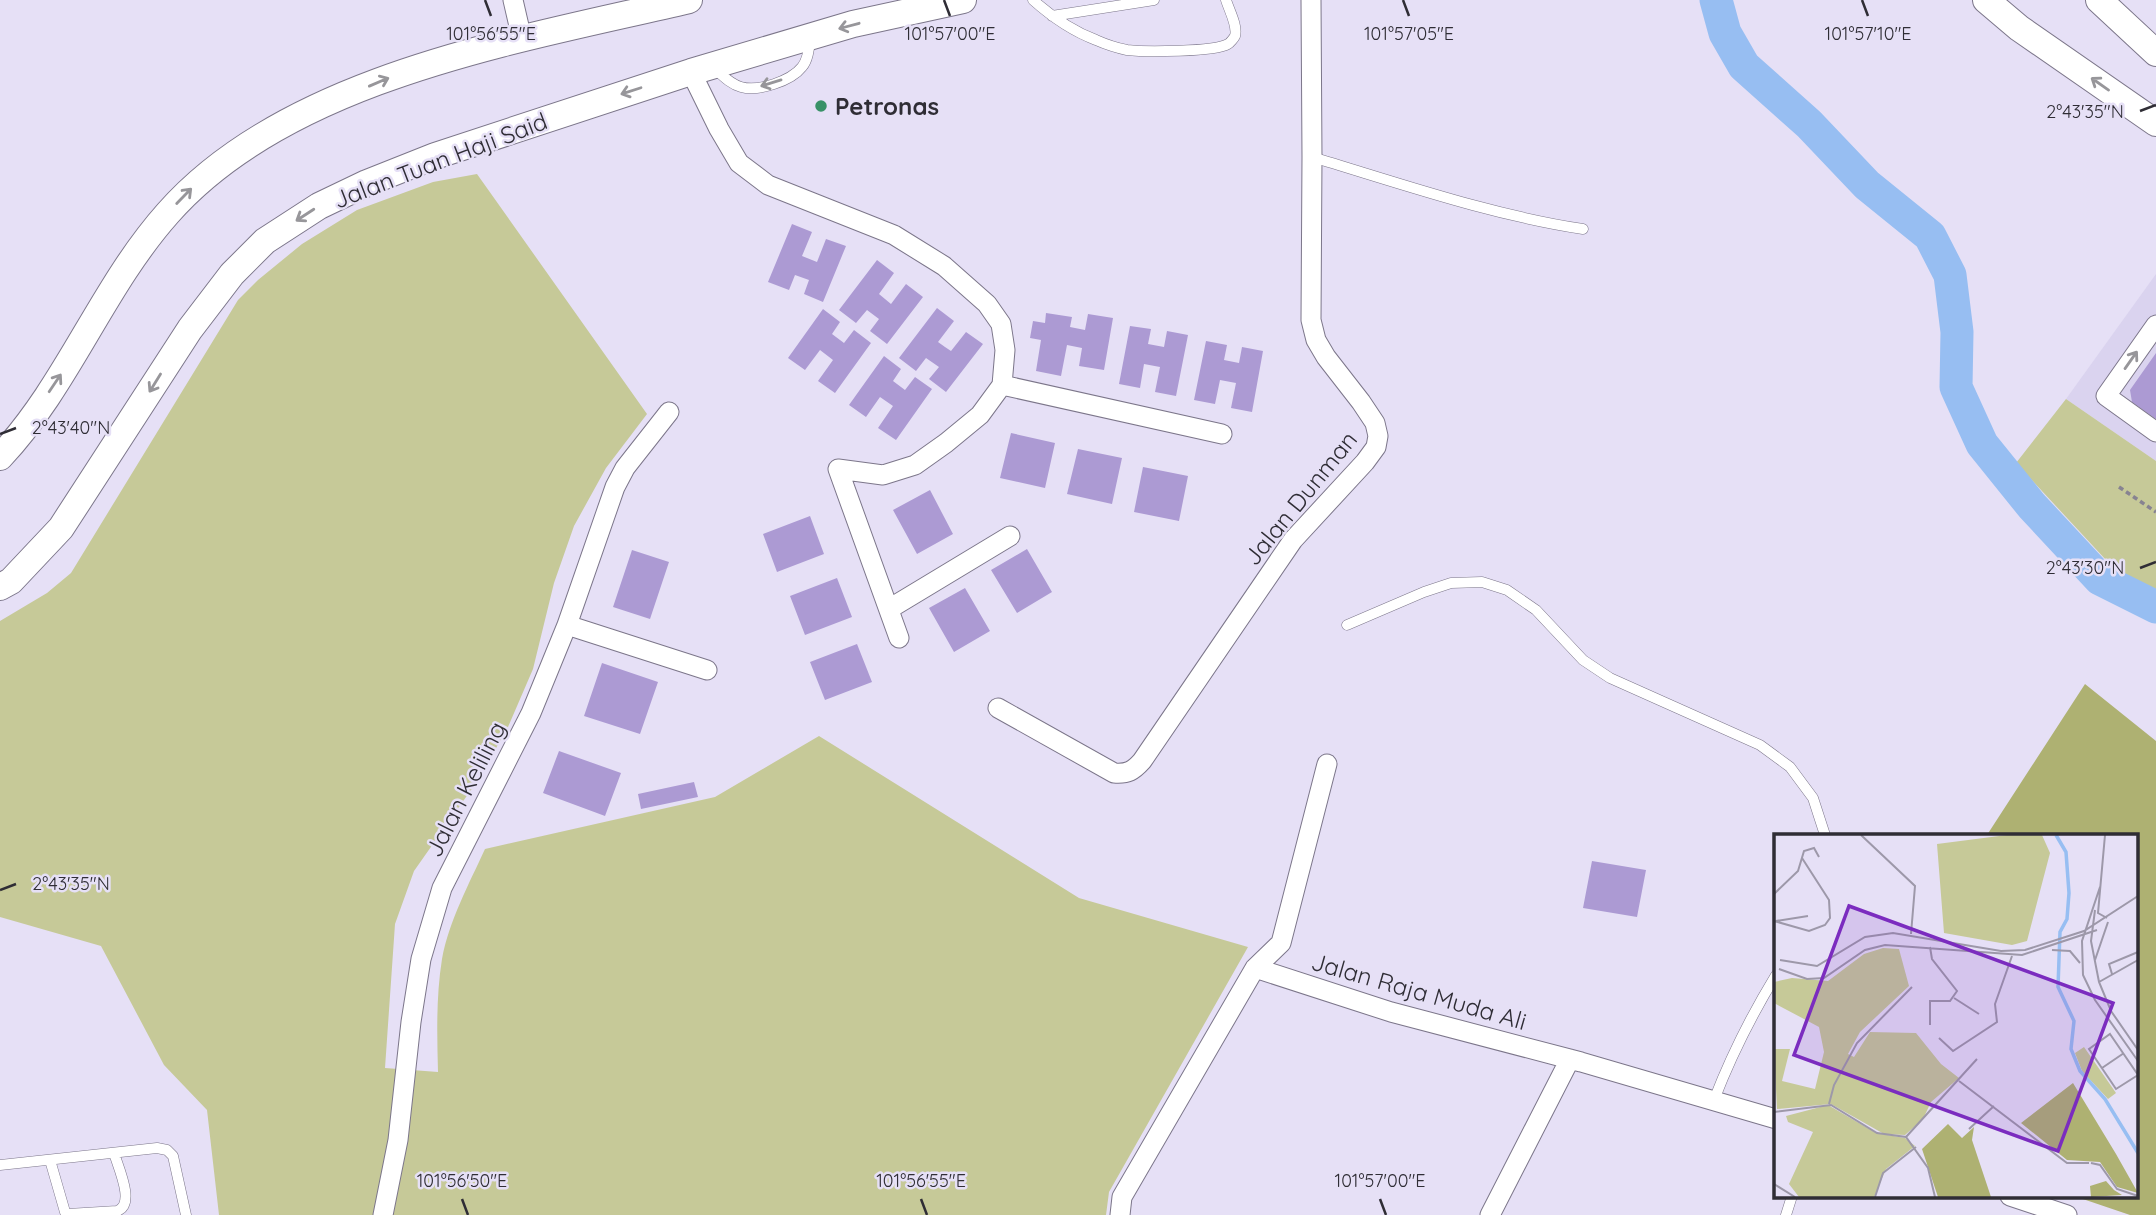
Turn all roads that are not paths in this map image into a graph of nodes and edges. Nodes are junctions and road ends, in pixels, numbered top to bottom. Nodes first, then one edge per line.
1 (513, 0) edge
2 (689, 0) edge
3 (963, 0) edge
4 (1033, 0) edge
5 (1154, 0) edge
6 (1226, 0) edge
7 (1311, 0) edge
8 (1986, 0) edge
9 (2099, 0) edge
10 (1052, 16) junction
11 (522, 39) junction
12 (2156, 53) edge
13 (701, 69) junction
14 (2156, 123) edge
15 (1312, 157) junction
16 (1583, 229) dead end
17 (2156, 325) edge
18 (1002, 384) junction
19 (669, 412) dead end
20 (2156, 432) edge
21 (1223, 434) dead end
22 (0, 457) edge
23 (1010, 537) dead end
24 (0, 587) edge
25 (889, 609) junction
26 (567, 625) junction
27 (1347, 625) dead end
28 (899, 638) dead end
29 (707, 670) dead end
30 (998, 708) dead end
31 (1327, 764) dead end
32 (1825, 834) edge
33 (1255, 968) junction
34 (1774, 978) edge
35 (1570, 1059) junction
36 (1714, 1100) junction
37 (1774, 1118) edge
38 (114, 1153) junction
39 (50, 1160) junction
40 (0, 1165) edge
41 (1791, 1198) edge
42 (2016, 1198) edge
43 (186, 1215) edge
44 (383, 1215) edge
45 (1120, 1215) edge
46 (1490, 1215) edge
47 (1786, 1215) edge
48 (2067, 1215) edge

1 - 11 street
2 - 11 main road
3 -> 13 main road, Jalan Tuan Haji Said
4 - 10 lane
5 - 10 lane
6 - 10 lane
7 - 15 street, Jalan Dunman
14 -> 8 main road
9 - 12 main road
22 -> 11 main road
13 - 18 street
13 -> 24 main road, Jalan Tuan Haji Said
15 - 16 lane
15 - 30 street, Jalan Dunman
20 -> 17 street
18 - 21 street
18 - 25 street
19 - 26 street, Jalan Keliling
23 - 25 street
25 - 28 street
26 - 29 street
26 - 44 street, Jalan Keliling
27 - 32 lane
31 - 33 street, Jalan Raja Muda Ali
33 - 35 street, Jalan Raja Muda Ali
33 - 45 street, Jalan Raja Muda Ali
34 - 36 lane
35 - 36 street, Jalan Raja Muda Ali
35 - 46 street
36 - 37 street, Jalan Raja Muda Ali
38 - 39 lane
38 - 39 lane
38 - 43 lane
39 - 40 lane
41 - 47 lane
42 - 48 street

